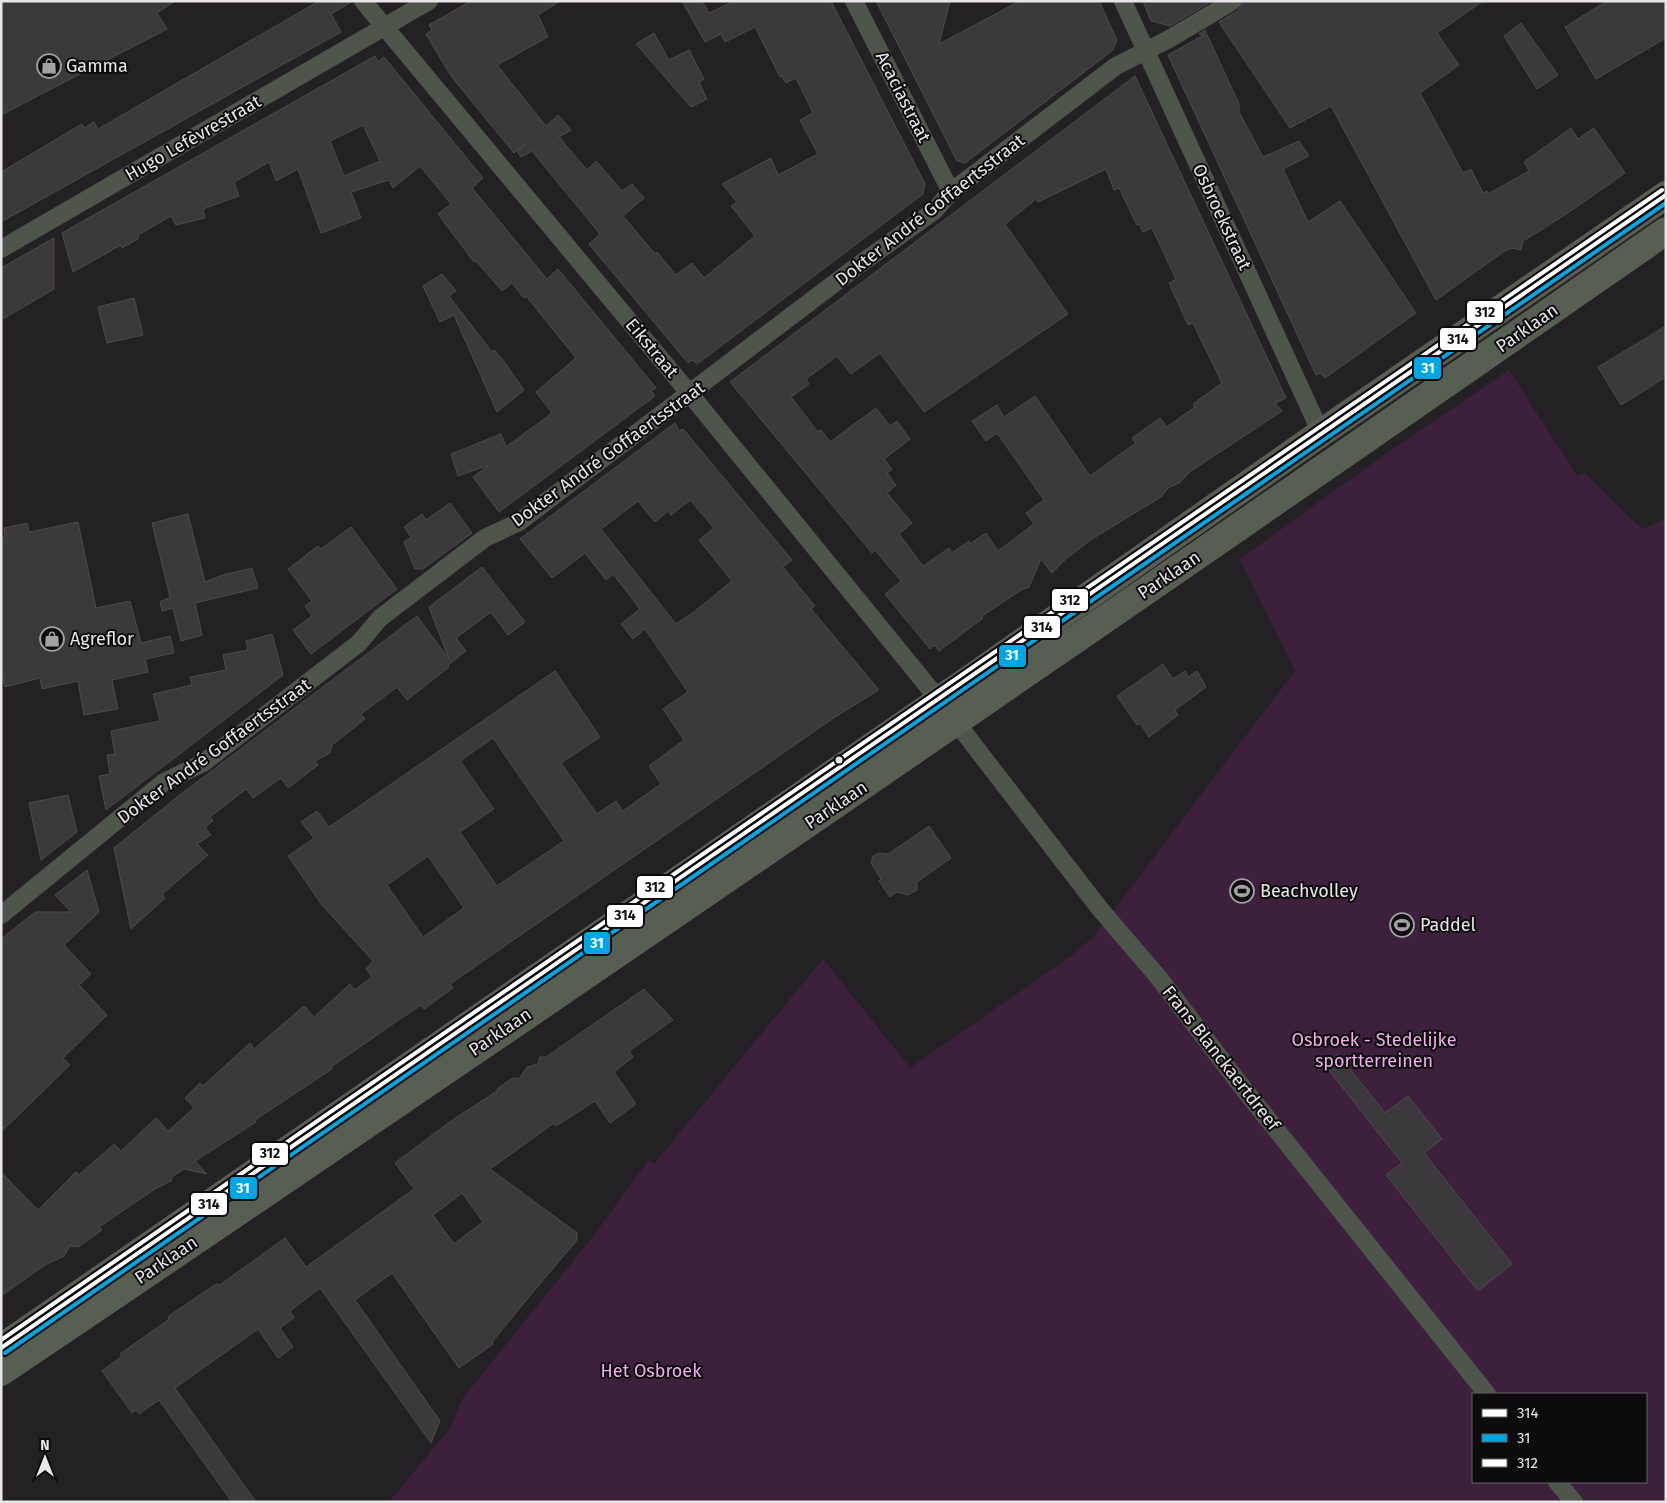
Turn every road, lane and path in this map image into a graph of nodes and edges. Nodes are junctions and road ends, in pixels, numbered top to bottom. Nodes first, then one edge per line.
1 (363, 1) edge
2 (429, 1) edge
3 (854, 1) edge
4 (1123, 1) edge
5 (1233, 1) edge
6 (384, 26) junction
7 (1146, 50) junction
8 (951, 192) junction
9 (1666, 195) edge
10 (1666, 231) edge
11 (1, 249) edge
12 (690, 394) junction
13 (1321, 433) junction
14 (939, 700) junction
15 (955, 723) junction
16 (1, 915) edge
17 (1, 1348) edge
18 (1, 1372) edge
19 (1486, 1393) edge
20 (1559, 1483) edge
21 (1574, 1502) edge

1 - 6 street, Eikstraat
2 - 6 street, Hugo Lefèvrestraat
3 - 8 street, Acaciastraat
4 - 7 street, Osbroekstraat
5 - 7 street, Dokter André Goffaertsstraat
6 - 11 street, Hugo Lefèvrestraat
6 - 12 street, Eikstraat
7 - 8 street, Dokter André Goffaertsstraat
7 - 13 street, Osbroekstraat
8 - 12 street, Dokter André Goffaertsstraat
9 - 13 main road, Parklaan
10 - 15 main road, Parklaan
12 - 14 street, Eikstraat
12 - 16 street, Dokter André Goffaertsstraat
13 - 14 main road, Parklaan
14 - 15 street, Eikstraat
14 - 17 main road, Parklaan
15 - 18 main road, Parklaan
15 - 19 street, Frans Blanckaertdreef
20 - 21 street

